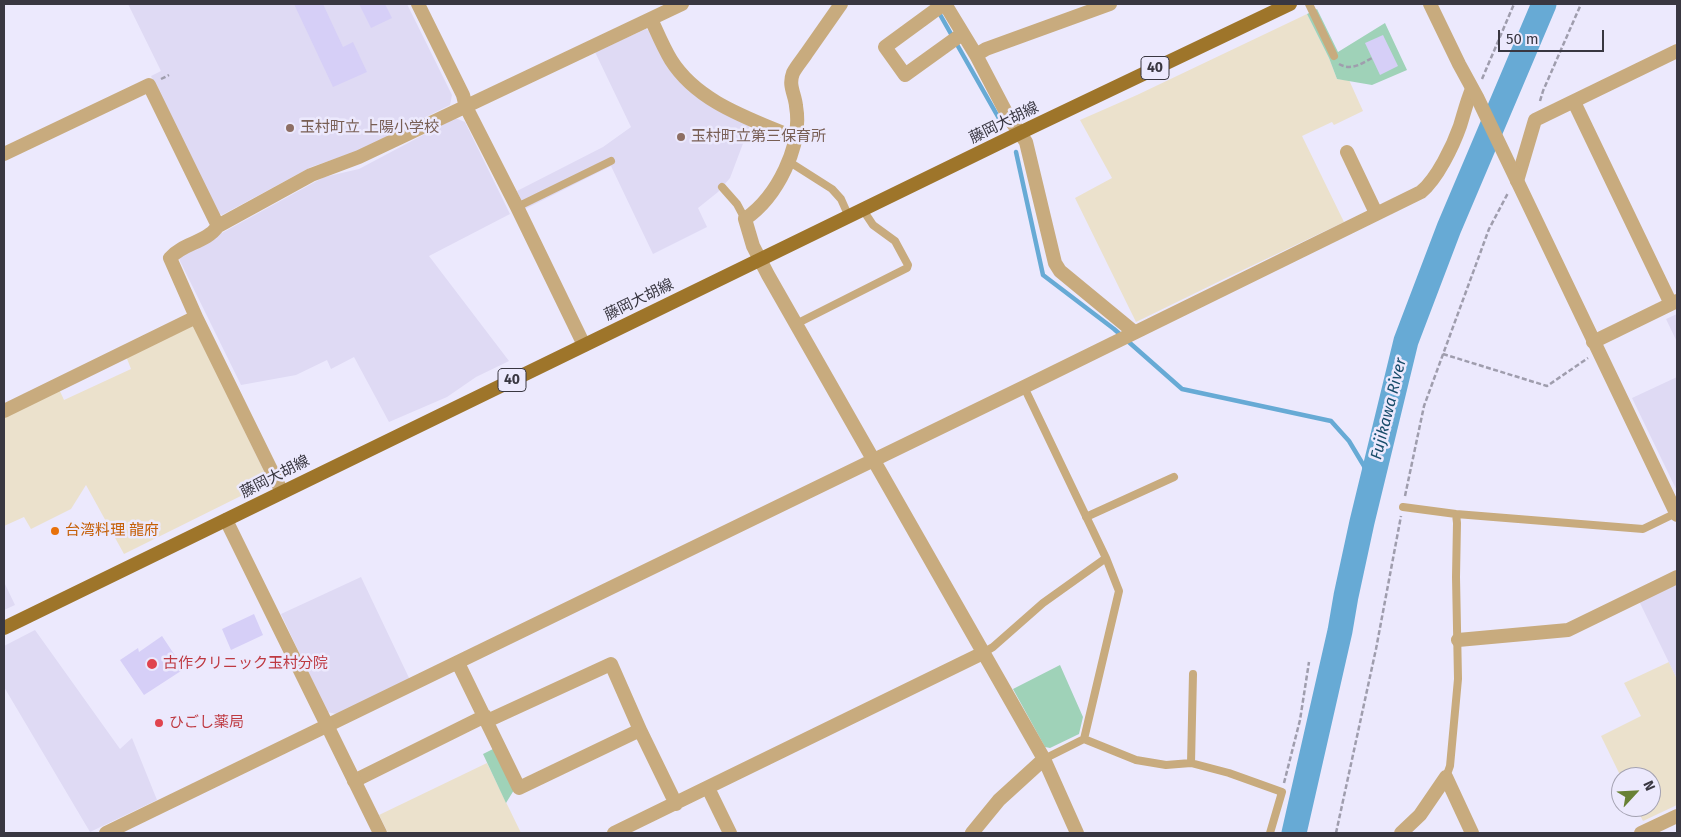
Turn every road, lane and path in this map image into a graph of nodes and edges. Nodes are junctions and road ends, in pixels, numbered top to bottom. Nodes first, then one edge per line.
1 (418, 4) edge
2 (682, 4) edge
3 (840, 4) edge
4 (1110, 4) edge
5 (1290, 4) edge
6 (1309, 4) edge
7 (1430, 4) edge
8 (1514, 4) edge
9 (1581, 4) edge
10 (941, 7) edge
11 (651, 19) junction
12 (956, 37) junction
13 (1677, 51) edge
14 (976, 55) junction
15 (1334, 56) joint
16 (1372, 58) dead end
17 (1475, 93) junction
18 (1574, 102) junction
19 (466, 106) junction
20 (1535, 120) junction
21 (1020, 133) junction
22 (795, 138) junction
23 (1347, 152) dead end
24 (4, 154) edge
25 (611, 161) dead end
26 (788, 161) junction
27 (1514, 176) junction
28 (722, 187) dead end
29 (517, 207) junction
30 (863, 210) junction
31 (1376, 213) junction
32 (849, 216) junction
33 (744, 220) junction
34 (218, 226) junction
35 (760, 260) junction
36 (1674, 303) edge
37 (196, 317) junction
38 (796, 324) junction
39 (1126, 336) junction
40 (584, 345) junction
41 (1596, 346) junction
42 (1443, 354) dead end
43 (1024, 387) junction
44 (4, 411) edge
45 (874, 459) junction
46 (1174, 477) dead end
47 (282, 492) junction
48 (1403, 507) dead end
49 (1456, 514) junction
50 (1677, 514) edge
51 (1086, 517) junction
52 (226, 520) junction
53 (1106, 558) junction
54 (1677, 576) edge
55 (4, 628) edge
56 (1458, 640) junction
57 (984, 653) junction
58 (1309, 662) dead end
59 (458, 663) junction
60 (1193, 674) dead end
61 (486, 719) junction
62 (327, 726) junction
63 (640, 730) junction
64 (1084, 739) junction
65 (1044, 758) junction
66 (1191, 762) junction
67 (1446, 777) junction
68 (354, 781) junction
69 (708, 788) junction
70 (1282, 792) junction
71 (676, 804) junction
72 (1677, 816) edge
73 (106, 833) edge
74 (380, 833) edge
75 (614, 833) edge
76 (730, 833) edge
77 (972, 833) edge
78 (1077, 833) edge
79 (1270, 833) edge
80 (1401, 833) edge
81 (1472, 833) edge
82 (1641, 833) edge

1 - 19 street
2 - 11 street
3 - 22 street
4 - 14 street
5 - 21 main road, 藤岡大胡線 / 40
6 - 15 lane
7 - 17 street
8 - 17 path
9 - 20 path
10 - 12 street
10 - 12 street
11 - 19 street
11 - 22 street
12 - 14 street
13 - 18 street
14 - 21 street
15 - 16 path
17 - 27 street
17 - 31 street
18 - 20 street
18 - 36 street
19 - 29 street
19 - 34 street
20 - 27 street
21 - 30 main road, 藤岡大胡線 / 40
21 - 39 street
22 - 26 street
23 - 31 street
24 - 34 street
25 - 29 lane
26 - 32 lane
26 - 33 street
27 - 41 street
28 - 33 lane
29 - 40 street
30 - 32 main road, 藤岡大胡線 / 40
30 - 38 lane
31 - 39 street
32 - 35 main road, 藤岡大胡線 / 40
33 - 35 street
34 - 37 street
35 - 38 street
35 - 40 main road, 藤岡大胡線 / 40
36 - 41 street
37 - 44 street
37 - 47 street
38 - 45 street
39 - 43 street
40 - 47 main road, 藤岡大胡線 / 40
41 - 42 path
41 - 50 street
43 - 45 street
43 - 51 lane
45 - 57 street
45 - 59 street
46 - 51 lane
47 - 52 main road, 藤岡大胡線 / 40
48 - 49 lane
49 - 50 lane
49 - 56 lane
51 - 53 lane
52 - 55 main road, 藤岡大胡線 / 40
52 - 62 street
53 - 57 lane
53 - 64 lane
54 - 56 street
56 - 67 lane
57 - 65 street
57 - 69 street
58 - 70 path
59 - 61 street
59 - 62 street
60 - 66 lane
61 - 63 street
61 - 63 street
61 - 68 street
62 - 68 street
62 - 73 street
63 - 71 street
64 - 65 lane
64 - 66 lane
65 - 77 street
65 - 78 street
66 - 70 lane
67 - 80 street
67 - 81 street
68 - 74 street
69 - 71 street
69 - 76 street
70 - 79 lane
71 - 75 street
72 - 82 street

